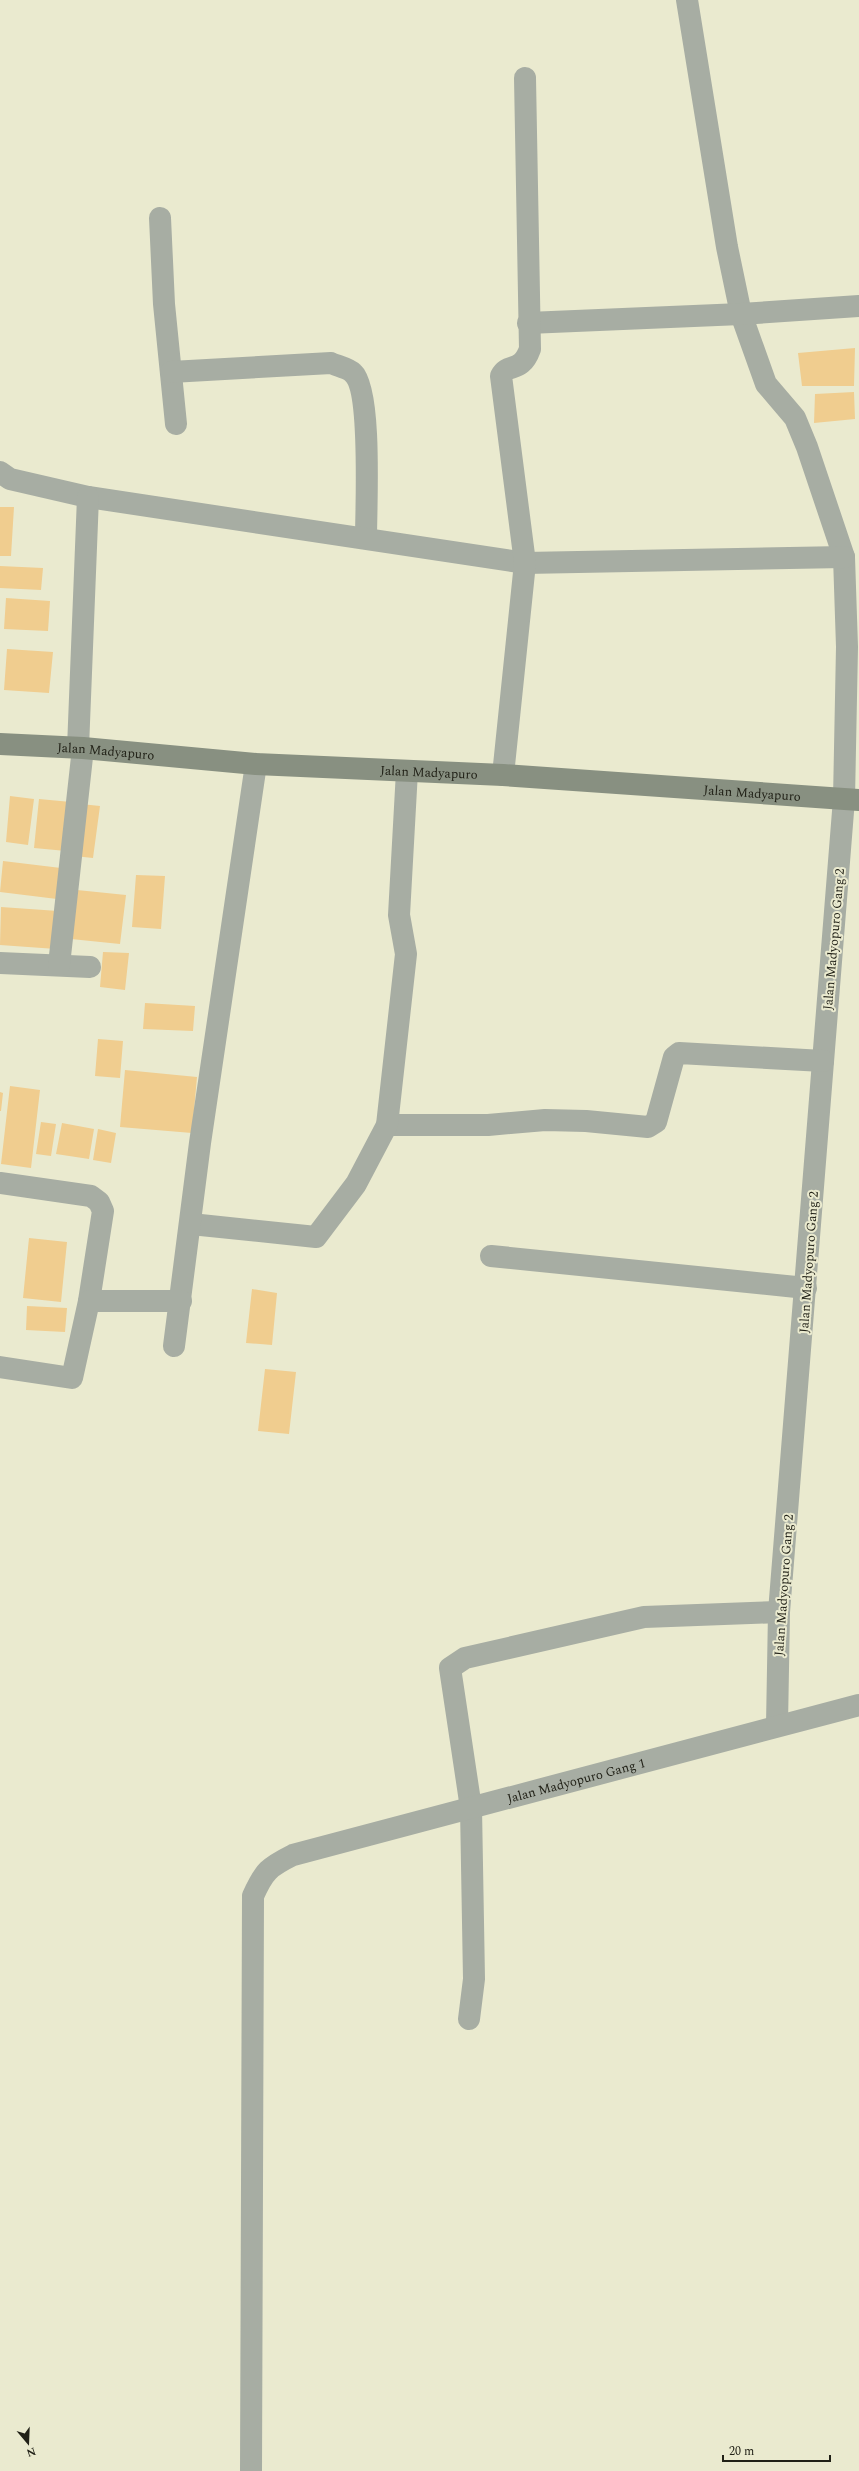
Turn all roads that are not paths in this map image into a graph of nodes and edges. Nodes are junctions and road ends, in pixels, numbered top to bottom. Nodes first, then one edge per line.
1 (687, 0) edge
2 (525, 78) dead end
3 (160, 218) dead end
4 (859, 306) edge
5 (741, 314) junction
6 (528, 322) junction
7 (171, 372) junction
8 (176, 424) dead end
9 (0, 472) edge
10 (88, 497) junction
11 (366, 538) junction
12 (844, 557) junction
13 (525, 563) junction
14 (0, 744) edge
15 (81, 748) junction
16 (256, 764) junction
17 (407, 771) junction
18 (503, 775) junction
19 (852, 799) edge
20 (0, 963) edge
21 (59, 966) junction
22 (90, 967) dead end
23 (823, 1061) junction
24 (387, 1125) junction
25 (0, 1184) edge
26 (191, 1224) junction
27 (491, 1256) dead end
28 (806, 1288) junction
29 (89, 1301) junction
30 (181, 1301) junction
31 (174, 1346) dead end
32 (0, 1367) edge
33 (779, 1612) junction
34 (859, 1705) edge
35 (776, 1725) junction
36 (471, 1808) junction
37 (469, 2019) dead end
38 (251, 2471) edge

1 - 5 street, Jalan Madyopuro Gang 2
2 - 6 street
3 - 7 street
4 - 5 street
5 - 6 street
5 - 12 street, Jalan Madyopuro Gang 2
6 - 13 street
7 - 8 street
7 - 11 street
9 - 10 street
10 - 11 street
10 - 15 street
11 - 13 street
12 - 13 street
12 - 19 street, Jalan Madyopuro Gang 2
13 - 18 street
14 - 15 main road, Jalan Madyapuro
15 - 16 main road, Jalan Madyapuro
15 - 21 street
16 - 17 main road, Jalan Madyapuro
16 - 26 street
17 - 18 main road, Jalan Madyapuro
17 - 24 street
18 - 19 main road, Jalan Madyapuro
19 - 23 street, Jalan Madyopuro Gang 2
20 - 21 street
21 - 22 street
23 - 24 street
23 - 28 street, Jalan Madyopuro Gang 2
24 - 26 street
25 - 29 street
26 - 30 street
27 - 28 street
28 - 33 street, Jalan Madyopuro Gang 2
29 - 30 street
29 - 32 street
30 - 31 street
33 - 35 street, Jalan Madyopuro Gang 2
33 - 36 street
34 - 35 street, Jalan Madyopuro Gang 1
35 - 36 street, Jalan Madyopuro Gang 1
36 - 37 street
36 - 38 street, Jalan Madyopuro Gang 1

